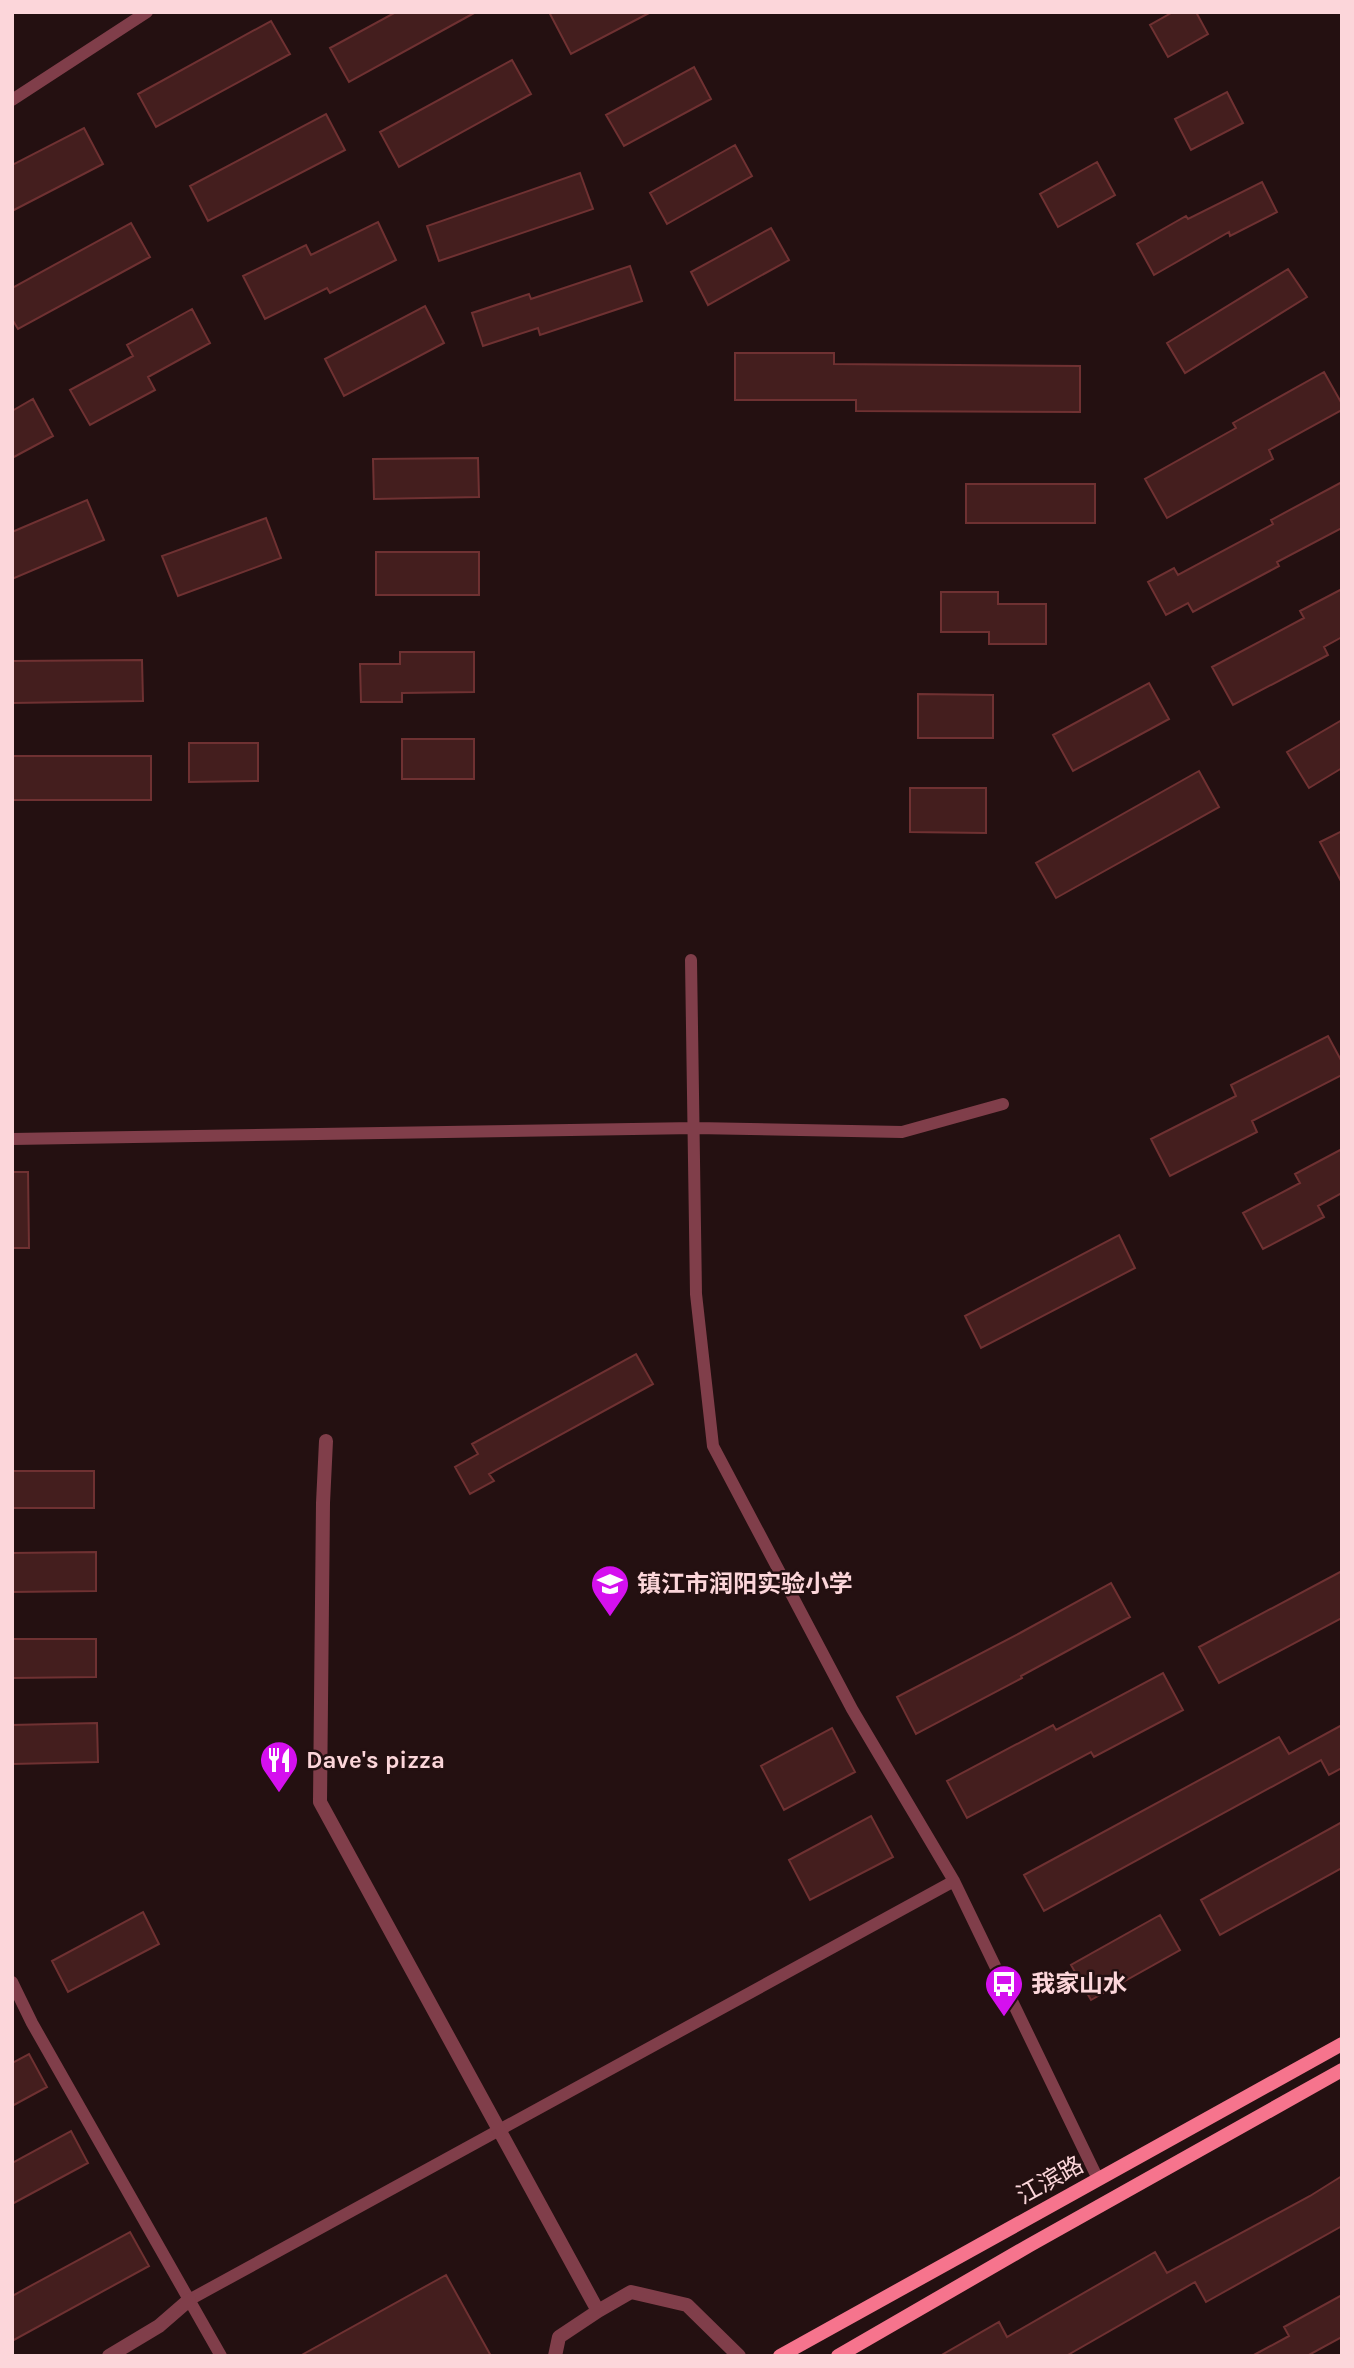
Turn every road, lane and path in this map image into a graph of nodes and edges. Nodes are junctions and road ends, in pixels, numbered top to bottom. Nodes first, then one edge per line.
1 (147, 12) edge
2 (12, 100) edge
3 (691, 960) dead end
4 (1003, 1104) dead end
5 (695, 1128) junction
6 (12, 1139) edge
7 (326, 1441) dead end
8 (954, 1881) junction
9 (12, 1982) edge
10 (1342, 2044) edge
11 (1342, 2070) edge
12 (500, 2130) junction
13 (1098, 2179) junction
14 (189, 2300) junction
15 (598, 2311) junction
16 (109, 2356) edge
17 (221, 2356) edge
18 (555, 2356) edge
19 (739, 2356) edge
20 (780, 2356) edge
21 (838, 2356) edge

1 - 2 lane
3 - 5 lane
4 - 5 lane
5 - 6 lane
5 - 8 lane
7 - 12 street
8 - 12 lane
8 - 13 lane
9 - 14 lane
10 - 13 main road, 江滨路
11 - 21 main road, 江滨路
12 - 14 lane
12 - 15 street
13 - 20 main road, 江滨路
14 - 16 street
14 - 17 lane
15 - 18 street
15 - 19 street

